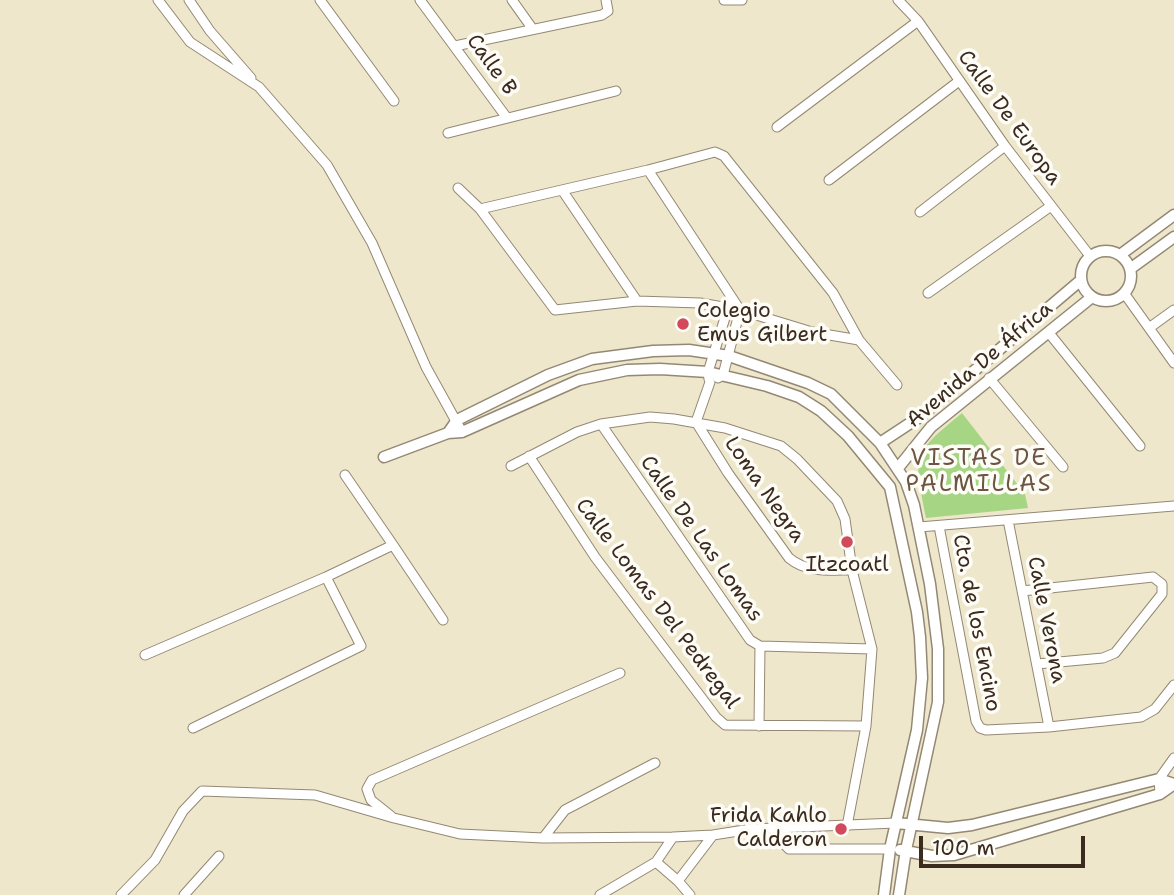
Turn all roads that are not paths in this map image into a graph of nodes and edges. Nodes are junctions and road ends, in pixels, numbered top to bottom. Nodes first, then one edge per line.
1 (158, 0) edge
2 (189, 0) edge
3 (320, 0) edge
4 (421, 0) edge
5 (512, 0) edge
6 (606, 0) edge
7 (724, 0) edge
8 (742, 0) edge
9 (898, 0) edge
10 (918, 21) junction
11 (532, 28) junction
12 (455, 46) junction
13 (959, 80) junction
14 (259, 87) junction
15 (616, 91) dead end
16 (394, 101) dead end
17 (508, 118) junction
18 (777, 127) dead end
19 (448, 133) dead end
20 (1005, 146) junction
21 (648, 170) junction
22 (829, 180) dead end
23 (458, 188) dead end
24 (562, 190) junction
25 (1051, 206) junction
26 (480, 209) junction
27 (920, 212) dead end
28 (1174, 215) edge
29 (1174, 237) edge
30 (1090, 256) junction
31 (1120, 256) junction
32 (1130, 270) junction
33 (1081, 280) junction
34 (928, 293) dead end
35 (1124, 293) junction
36 (1092, 297) junction
37 (734, 298) junction
38 (637, 301) junction
39 (727, 308) junction
40 (740, 310) junction
41 (1174, 310) edge
42 (1149, 328) junction
43 (1049, 333) junction
44 (859, 340) junction
45 (713, 352) junction
46 (729, 356) junction
47 (1174, 363) edge
48 (723, 375) junction
49 (709, 377) junction
50 (989, 378) junction
51 (897, 385) dead end
52 (457, 420) junction
53 (696, 422) junction
54 (601, 424) junction
55 (462, 432) junction
56 (448, 433) junction
57 (880, 443) junction
58 (1140, 446) dead end
59 (529, 456) junction
60 (384, 457) dead end
61 (511, 466) dead end
62 (1063, 467) dead end
63 (898, 468) junction
64 (345, 475) dead end
65 (1174, 506) edge
66 (1008, 520) junction
67 (939, 526) junction
68 (919, 527) junction
69 (393, 545) junction
70 (852, 570) junction
71 (326, 578) junction
72 (1022, 591) junction
73 (443, 620) dead end
74 (760, 646) junction
75 (872, 649) junction
76 (145, 655) dead end
77 (1037, 664) junction
78 (620, 673) dead end
79 (1174, 685) edge
80 (759, 726) junction
81 (866, 726) junction
82 (1049, 727) junction
83 (192, 728) dead end
84 (1174, 758) edge
85 (655, 763) dead end
86 (1159, 779) junction
87 (1174, 784) edge
88 (1160, 794) junction
89 (394, 818) junction
90 (896, 824) junction
91 (912, 825) junction
92 (847, 826) junction
93 (782, 827) junction
94 (713, 835) junction
95 (673, 837) junction
96 (543, 838) junction
97 (890, 849) junction
98 (906, 850) junction
99 (219, 856) dead end
100 (656, 862) junction
101 (678, 881) junction
102 (121, 895) edge
103 (184, 895) edge
104 (600, 895) edge
105 (690, 895) edge
106 (884, 895) edge
107 (899, 895) edge

1 - 14 street
2 - 14 street
3 - 16 street
4 - 12 street, Calle B
5 - 11 street
6 - 11 street
7 - 8 street
9 - 10 street, Calle De Europa
10 - 13 street, Calle De Europa
10 - 18 street
11 - 12 street
12 - 17 street, Calle B
13 - 20 street, Calle De Europa
13 - 22 street
14 - 52 street
15 - 17 street
17 - 19 street
20 - 25 street, Calle De Europa
20 - 27 street
21 - 24 street
21 - 37 street
21 - 44 street
23 - 26 street
24 - 26 street
24 - 38 street
25 - 30 street, Calle De Europa
25 - 34 street
26 - 38 street
28 - 31 street
29 - 32 street
30 - 31 street
30 - 33 street
31 - 32 street
32 - 35 street
33 - 36 street
33 - 57 street
35 - 36 street
35 - 42 street
36 - 43 street, Avenida De África
37 - 39 street
37 - 40 street
38 - 39 street
39 - 40 street
39 - 45 street
40 - 44 street
40 - 46 street
41 - 42 street
42 - 47 street
43 - 50 street, Avenida De África
43 - 58 street
44 - 51 street
45 - 46 street
45 - 49 street
45 - 52 street
46 - 48 street
46 - 57 street
48 - 49 street
48 - 90 street
49 - 53 street
49 - 55 street
50 - 62 street
50 - 63 street, Avenida De África
52 - 55 street
52 - 56 street
53 - 54 street
53 - 70 street, Loma Negra
53 - 70 street
54 - 59 street
54 - 74 street, Calle De Las Lomas
55 - 56 street
56 - 60 street
57 - 63 street
59 - 61 street
59 - 80 street, Calle Lomas Del Pedregal
63 - 68 street
64 - 69 street
65 - 66 street
66 - 67 street
66 - 72 street, Calle Verona
67 - 68 street
67 - 82 street, Cto. de los Encino
68 - 91 street
69 - 71 street
69 - 73 street
70 - 75 street
71 - 76 street
71 - 83 street
72 - 77 street, Calle Verona
72 - 77 street
74 - 75 street, Calle De Las Lomas
74 - 80 street
75 - 81 street
77 - 82 street, Calle Verona
78 - 89 street
79 - 82 street, Cto. de los Encino
80 - 81 street, Calle Lomas Del Pedregal
81 - 92 street
84 - 86 street
85 - 96 street
86 - 87 street
86 - 88 street
86 - 91 street
87 - 88 street
88 - 98 street
89 - 96 street
89 - 102 street
90 - 91 street
90 - 92 street
90 - 97 street
91 - 98 street
92 - 93 street
93 - 94 street
93 - 97 street
94 - 95 street
94 - 101 street
95 - 96 street
95 - 100 street
97 - 98 street
97 - 106 street
98 - 107 street
99 - 103 street
100 - 101 street
100 - 104 street
101 - 105 street

